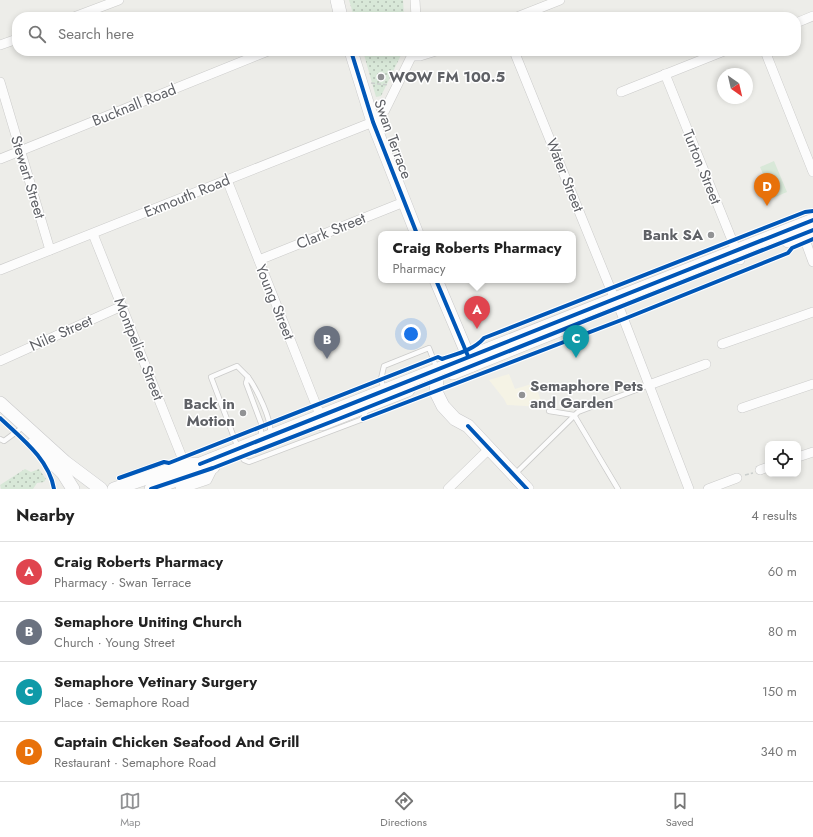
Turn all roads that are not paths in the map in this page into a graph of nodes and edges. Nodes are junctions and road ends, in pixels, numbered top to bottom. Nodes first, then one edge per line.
1 (119, 0) edge
2 (336, 0) edge
3 (415, 0) edge
4 (560, 0) edge
5 (87, 12) edge
6 (340, 12) edge
7 (416, 12) edge
8 (530, 12) edge
9 (813, 16) edge
10 (801, 21) edge
11 (12, 41) edge
12 (0, 45) edge
13 (255, 56) edge
14 (353, 56) edge
15 (412, 56) edge
16 (516, 56) edge
17 (711, 56) edge
18 (767, 56) edge
19 (665, 74) junction
20 (0, 82) edge
21 (622, 92) dead end
22 (373, 122) junction
23 (20, 150) junction
24 (0, 158) edge
25 (813, 172) edge
26 (227, 180) junction
27 (404, 202) junction
28 (813, 220) edge
29 (805, 230) edge
30 (416, 231) edge
31 (93, 234) junction
32 (50, 250) junction
33 (738, 256) junction
34 (259, 260) junction
35 (813, 262) edge
36 (0, 270) edge
37 (437, 283) edge
38 (617, 303) junction
39 (122, 306) junction
40 (813, 312) edge
41 (722, 344) dead end
42 (0, 361) edge
43 (470, 361) junction
44 (706, 364) dead end
45 (248, 377) junction
46 (440, 377) junction
47 (813, 384) edge
48 (649, 385) junction
49 (386, 394) junction
50 (0, 402) edge
51 (368, 407) junction
52 (742, 408) dead end
53 (549, 411) dead end
54 (0, 412) edge
55 (574, 415) junction
56 (322, 419) junction
57 (22, 428) junction
58 (265, 440) junction
59 (1, 441) edge
60 (489, 449) junction
61 (239, 452) junction
62 (813, 452) edge
63 (801, 456) edge
64 (185, 465) junction
65 (61, 466) junction
66 (213, 468) junction
67 (514, 475) junction
68 (737, 478) road end
69 (200, 487) edge
70 (63, 489) edge
71 (73, 489) edge
72 (80, 489) edge
73 (101, 489) edge
74 (114, 489) edge
75 (151, 489) edge
76 (180, 489) edge
77 (448, 489) edge
78 (527, 489) edge
79 (618, 489) edge
80 (689, 489) edge
81 (708, 489) edge

1 - 5 street
2 - 6 main road
3 - 7 street
4 - 8 street
9 - 10 street
11 - 12 street
13 - 23 street, Bucknall Road
14 - 22 main road, Swan Terrace
15 - 22 street
16 - 38 street, Water Street
17 - 19 street
18 - 25 street
19 - 21 street
19 - 33 street, Turton Street
20 - 23 street, Stewart Street
22 - 26 street, Exmouth Road
22 - 27 main road, Swan Terrace
23 - 24 street, Bucknall Road
23 - 32 street, Stewart Street
26 - 31 street, Exmouth Road
26 - 34 street, Young Street
27 - 30 main road, Swan Terrace
27 - 34 street, Clark Street
28 - 29 main road
29 - 33 main road
29 - 35 street
31 - 32 street, Exmouth Road
31 - 39 street, Montpelier Street
32 - 36 street, Exmouth Road
33 - 38 main road
34 - 56 street, Young Street
37 - 43 main road
38 - 43 main road
38 - 48 street, Water Street
39 - 42 street, Nile Street
39 - 64 street, Montpelier Street
40 - 41 street
43 - 46 main road
44 - 48 street
45 - 58 lane
45 - 58 lane
45 - 61 lane
46 - 49 main road
46 - 49 lane
46 - 60 main road
47 - 52 street
48 - 55 lane
48 - 80 street, Water Street
49 - 51 main road
49 - 56 main road
50 - 57 main road
51 - 56 main road
51 - 61 lane
53 - 55 lane
54 - 57 main road
55 - 67 lane
55 - 79 lane
56 - 58 main road
57 - 59 lane
57 - 65 main road
58 - 61 main road
60 - 67 main road
60 - 77 street
61 - 64 main road
61 - 66 main road
62 - 63 street
64 - 74 main road
65 - 70 main road
65 - 71 main road
65 - 72 main road
65 - 73 main road
66 - 69 street
66 - 75 main road
67 - 78 main road
68 - 81 street
69 - 76 street

